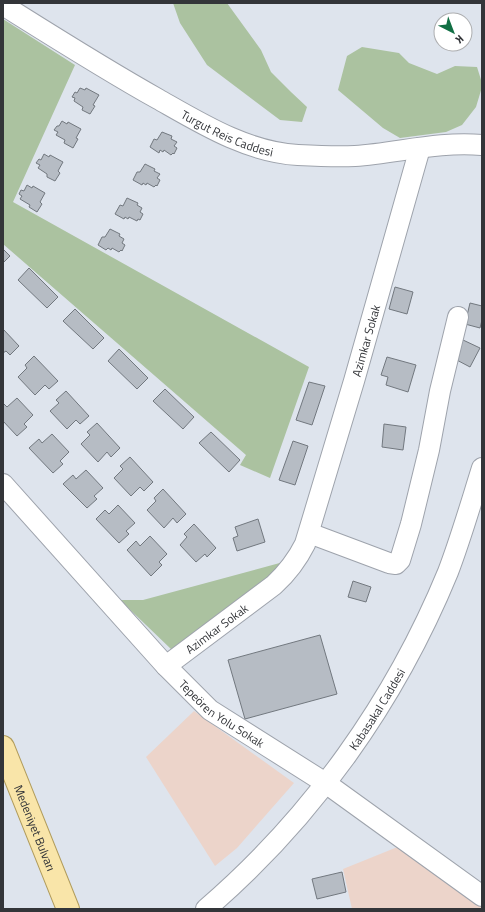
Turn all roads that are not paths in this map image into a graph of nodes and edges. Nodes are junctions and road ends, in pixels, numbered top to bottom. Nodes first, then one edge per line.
1 (3, 5) edge
2 (482, 145) edge
3 (420, 148) junction
4 (458, 317) dead end
5 (482, 468) edge
6 (3, 484) edge
7 (309, 533) junction
8 (166, 666) junction
9 (3, 747) edge
10 (327, 784) junction
11 (482, 896) edge
12 (68, 909) edge
13 (206, 909) edge

1 - 3 street, Turgut Reis Caddesi
2 - 3 street, Turgut Reis Caddesi
3 - 7 street, Azimkar Sokak
4 - 7 street
5 - 10 street, Kabasakal Caddesi
6 - 8 street, Tepeören Yolu Sokak
7 - 8 street, Azimkar Sokak
8 - 10 street, Tepeören Yolu Sokak
9 - 12 main road, Medeniyet Bulvarı
10 - 11 street, Tepeören Yolu Sokak
10 - 13 street, Kabasakal Caddesi

